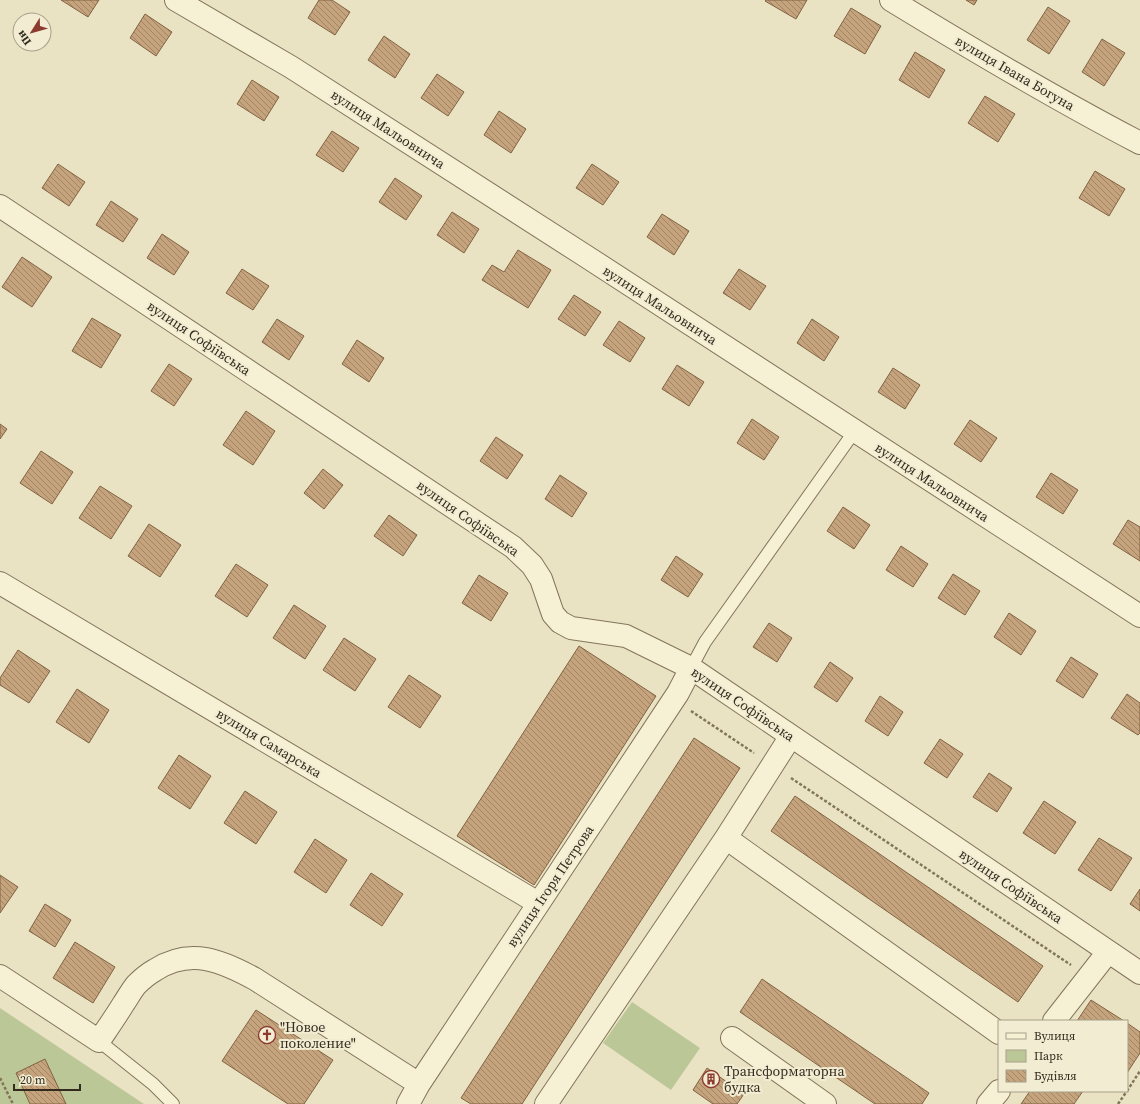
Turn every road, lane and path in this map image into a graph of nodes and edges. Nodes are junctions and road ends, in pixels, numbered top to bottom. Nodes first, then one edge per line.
1 (176, 0) edge
2 (891, 0) edge
3 (1140, 143) edge
4 (0, 206) edge
5 (854, 432) junction
6 (0, 583) edge
7 (1140, 616) edge
8 (691, 668) junction
9 (791, 736) junction
10 (726, 838) junction
11 (538, 903) junction
12 (1108, 952) junction
13 (1140, 973) edge
14 (0, 976) edge
15 (1055, 1020) edge
16 (998, 1032) edge
17 (732, 1038) dead end
18 (99, 1041) junction
19 (1140, 1071) edge
20 (0, 1079) edge
21 (419, 1084) junction
22 (1128, 1089) edge
23 (998, 1092) edge
24 (1126, 1092) edge
25 (13, 1104) edge
26 (173, 1104) edge
27 (408, 1104) edge
28 (546, 1104) edge
29 (826, 1104) edge
30 (988, 1104) edge
31 (1118, 1104) edge

1 - 5 street, вулиця Мальовнича
2 - 3 street, вулиця Івана Богуна
4 - 8 street, вулиця Софіївська
5 - 7 street, вулиця Мальовнича
5 - 8 lane
6 - 11 street, вулиця Самарська
8 - 9 street, вулиця Софіївська
8 - 11 street, вулиця Ігоря Петрова
9 - 10 street
9 - 12 street, вулиця Софіївська
10 - 16 street
10 - 28 street
11 - 21 street, вулиця Ігоря Петрова
12 - 13 street, вулиця Софіївська
12 - 15 street
14 - 18 street
17 - 29 street
18 - 21 street
18 - 26 lane
19 - 22 path
20 - 25 path
21 - 27 street, вулиця Ігоря Петрова
23 - 30 street
24 - 31 path

